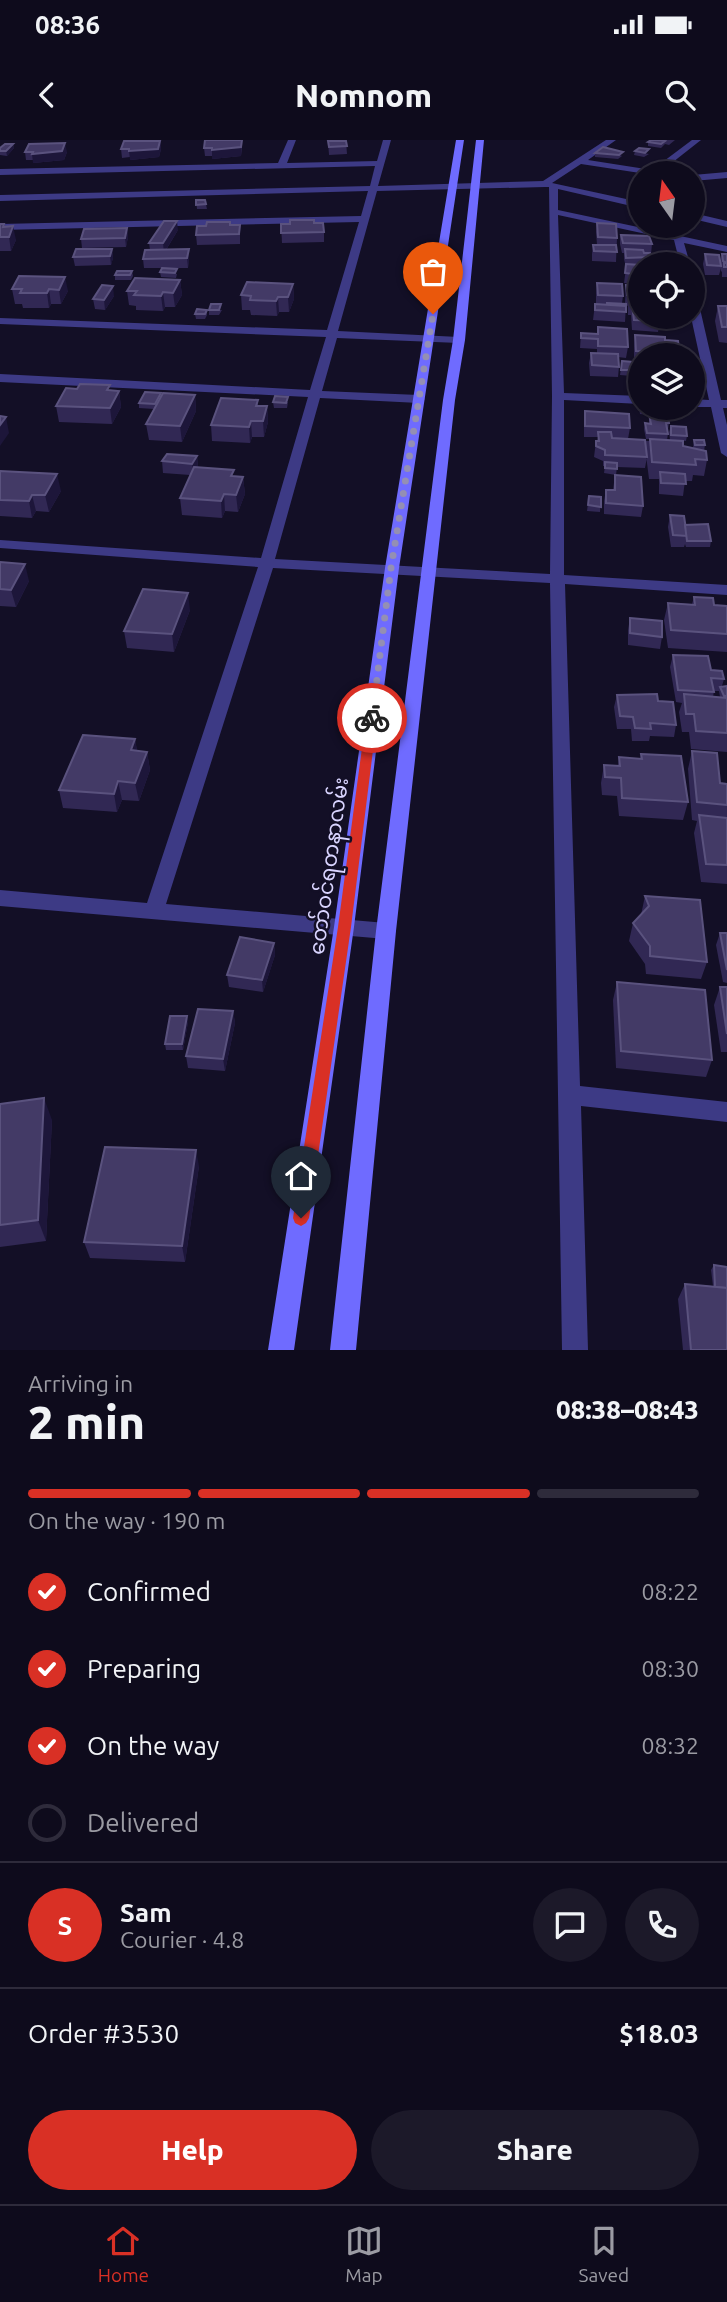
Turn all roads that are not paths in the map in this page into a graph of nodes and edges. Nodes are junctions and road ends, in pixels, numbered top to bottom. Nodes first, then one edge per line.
1 (292, 140) edge
2 (387, 140) edge
3 (460, 140) edge
4 (480, 140) edge
5 (612, 140) edge
6 (697, 140) edge
7 (579, 161) junction
8 (670, 161) edge
9 (382, 163) junction
10 (281, 166) junction
11 (628, 169) edge
12 (0, 172) edge
13 (727, 175) edge
14 (705, 177) edge
15 (475, 185) junction
16 (549, 185) junction
17 (452, 186) junction
18 (372, 189) junction
19 (0, 198) edge
20 (628, 202) edge
21 (552, 211) junction
22 (364, 219) junction
23 (705, 219) edge
24 (727, 224) edge
25 (0, 227) edge
26 (628, 227) edge
27 (678, 238) joint
28 (727, 249) edge
29 (682, 252) edge
30 (0, 321) edge
31 (701, 329) edge
32 (331, 335) junction
33 (429, 339) junction
34 (459, 340) junction
35 (0, 378) edge
36 (313, 393) junction
37 (558, 396) junction
38 (419, 399) junction
39 (628, 399) edge
40 (722, 404) edge
41 (727, 453) edge
42 (0, 544) edge
43 (267, 563) junction
44 (391, 568) junction
45 (429, 571) junction
46 (557, 580) junction
47 (727, 590) edge
48 (0, 898) edge
49 (155, 909) junction
50 (344, 927) junction
51 (386, 931) junction
52 (569, 1095) junction
53 (727, 1111) edge
54 (281, 1350) edge
55 (343, 1350) edge
56 (575, 1350) edge

1 - 10 street
2 - 9 street
3 - 17 main road, တော်ဝင်ရတနာလမ်း
4 - 15 main road
5 - 7 street
6 - 8 street
7 - 11 street
7 - 16 street
9 - 10 street
9 - 18 street
10 - 12 street
13 - 14 street
15 - 16 street
15 - 17 street
15 - 34 main road
16 - 20 street
16 - 21 street
17 - 18 street
17 - 33 main road, တော်ဝင်ရတနာလမ်း
18 - 19 street
18 - 22 street
21 - 26 street
21 - 37 street
22 - 25 street
22 - 32 street
23 - 24 street
27 - 28 street
27 - 29 street
30 - 32 street
31 - 40 street
32 - 33 street
32 - 36 street
33 - 34 street
33 - 38 main road, တော်ဝင်ရတနာလမ်း
34 - 45 main road
35 - 36 street
36 - 38 street
36 - 43 street
37 - 39 street
37 - 46 street
38 - 44 main road, တော်ဝင်ရတနာလမ်း
40 - 41 street
42 - 43 street
43 - 44 street
43 - 49 street
44 - 45 street
44 - 50 main road, တော်ဝင်ရတနာလမ်း
45 - 46 street
45 - 51 main road
46 - 47 street
46 - 52 street
48 - 49 street
49 - 50 street
50 - 51 street
50 - 54 main road, တော်ဝင်ရတနာလမ်း
51 - 55 main road
52 - 53 street
52 - 56 street

